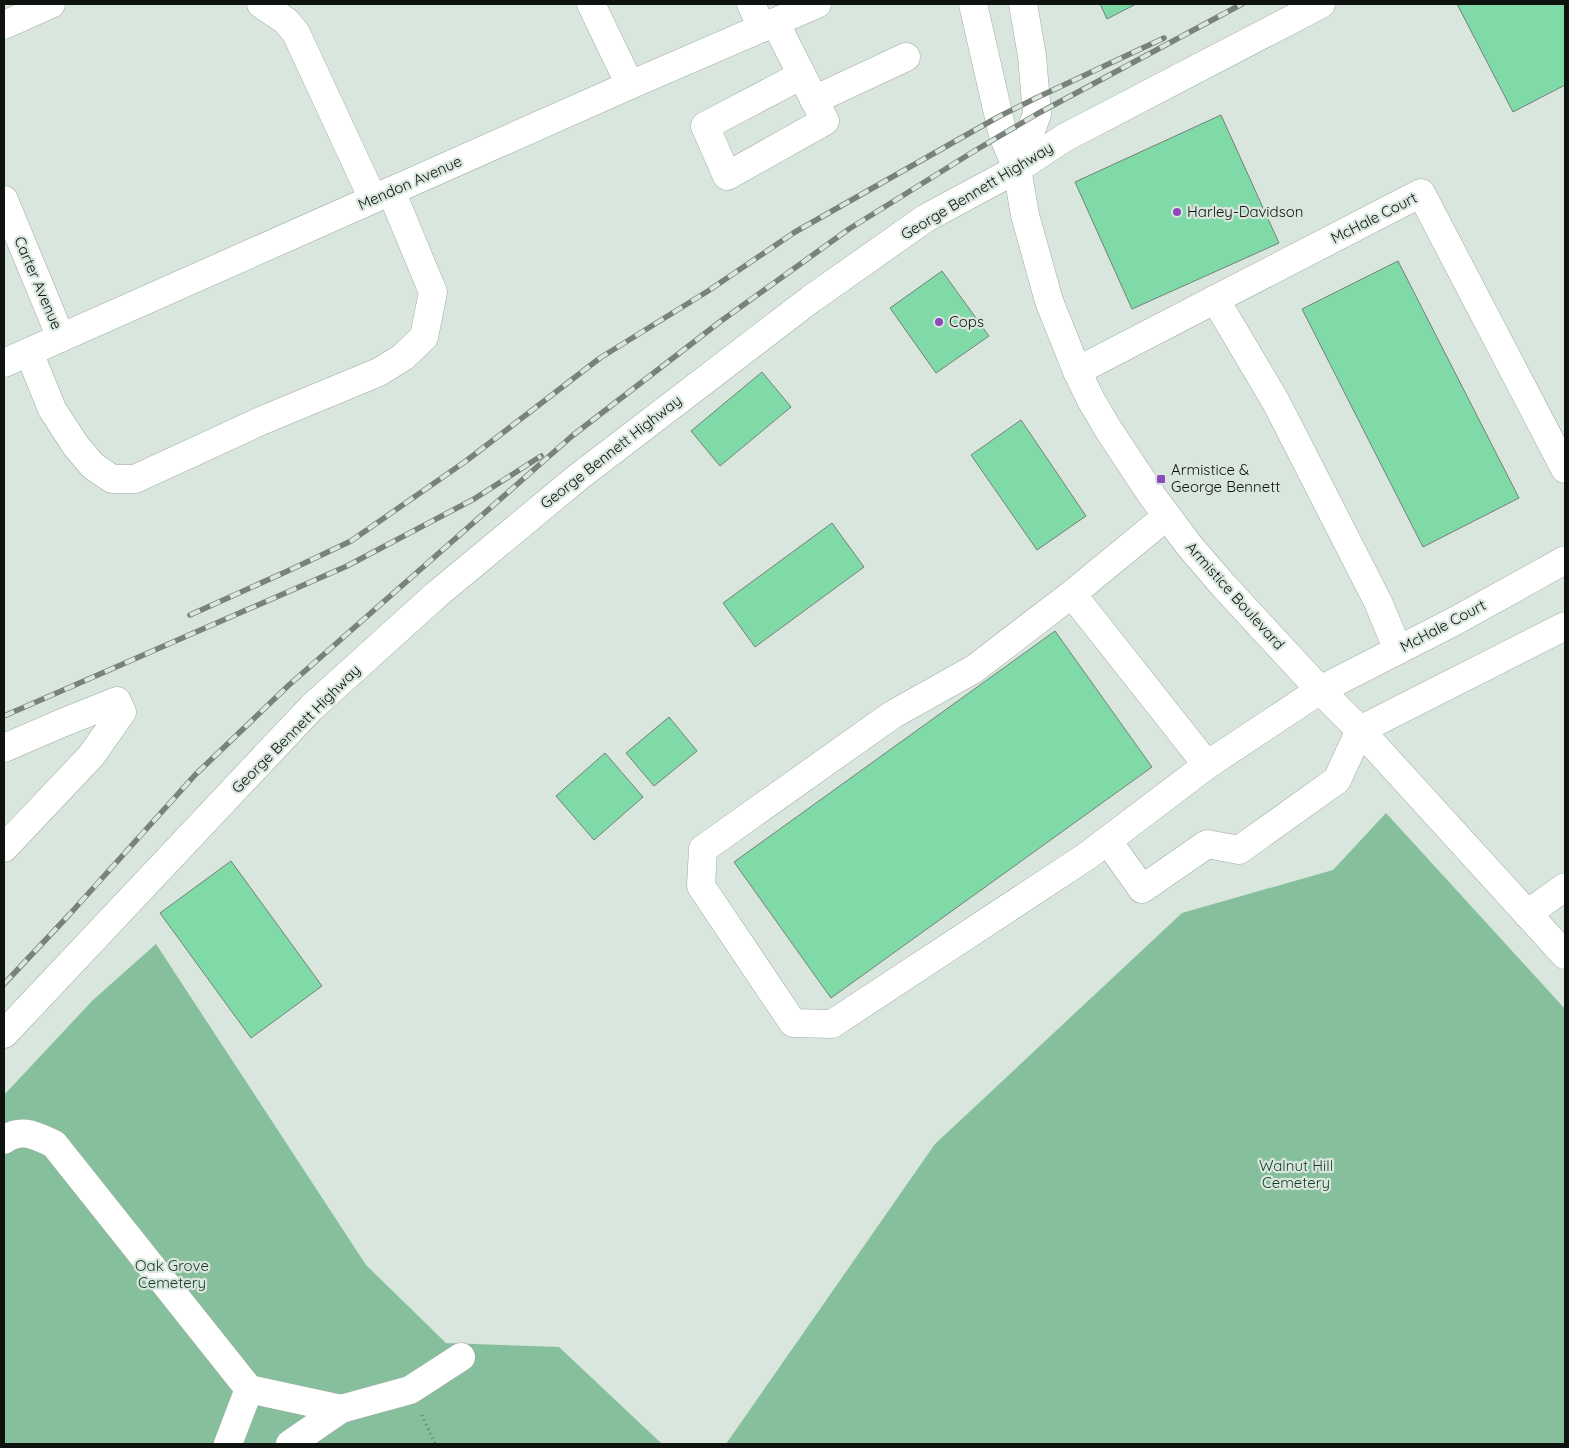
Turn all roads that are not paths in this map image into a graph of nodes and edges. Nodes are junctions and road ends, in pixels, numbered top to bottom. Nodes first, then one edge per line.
1 (51, 4) edge
2 (261, 4) edge
3 (591, 4) edge
4 (817, 4) edge
5 (973, 4) edge
6 (1023, 4) edge
7 (1321, 4) edge
8 (763, 18) edge
9 (4, 25) edge
10 (906, 57) dead end
11 (802, 75) junction
12 (630, 85) junction
13 (814, 100) junction
14 (1017, 169) junction
15 (382, 195) junction
16 (4, 200) edge
17 (1215, 300) junction
18 (61, 338) junction
19 (29, 352) junction
20 (4, 363) edge
21 (1077, 371) junction
22 (1565, 469) edge
23 (1167, 516) junction
24 (1565, 560) edge
25 (1072, 594) junction
26 (1565, 626) edge
27 (1398, 650) junction
28 (1320, 690) junction
29 (1360, 730) junction
30 (4, 748) edge
31 (1207, 765) junction
32 (1108, 841) junction
33 (4, 848) edge
34 (1565, 887) edge
35 (1527, 914) junction
36 (1565, 955) edge
37 (4, 1034) edge
38 (4, 1140) edge
39 (461, 1357) dead end
40 (249, 1389) junction
41 (341, 1409) junction
42 (228, 1444) edge
43 (290, 1444) edge

1 - 9 main road
2 - 15 main road
3 - 12 main road
4 - 8 main road, Mendon Avenue
5 - 14 main road, Armistice Boulevard
6 - 14 main road, Armistice Boulevard
7 - 14 main road, George Bennett Highway
8 - 11 main road
8 - 12 main road, Mendon Avenue
10 - 13 main road
11 - 13 main road
11 - 13 main road
12 - 15 main road, Mendon Avenue
14 - 21 main road, Armistice Boulevard
14 - 37 main road, George Bennett Highway
15 - 18 main road, Mendon Avenue
15 - 19 main road
16 - 18 main road, Carter Avenue
17 - 21 main road, McHale Court
17 - 22 main road, McHale Court
17 - 27 main road
18 - 19 main road, Mendon Avenue
19 - 20 main road, Mendon Avenue
21 - 23 main road, Armistice Boulevard
23 - 25 main road
23 - 28 main road, Armistice Boulevard
24 - 27 main road, McHale Court
25 - 31 main road
25 - 32 main road, McHale Court
26 - 29 main road
27 - 28 main road, McHale Court
28 - 29 main road, Armistice Boulevard
28 - 31 main road, McHale Court
29 - 32 main road
29 - 35 main road, Armistice Boulevard
30 - 33 main road
31 - 32 main road, McHale Court
34 - 35 main road
35 - 36 main road, Armistice Boulevard
38 - 40 main road
39 - 41 main road
40 - 41 main road
40 - 42 main road
41 - 43 main road

